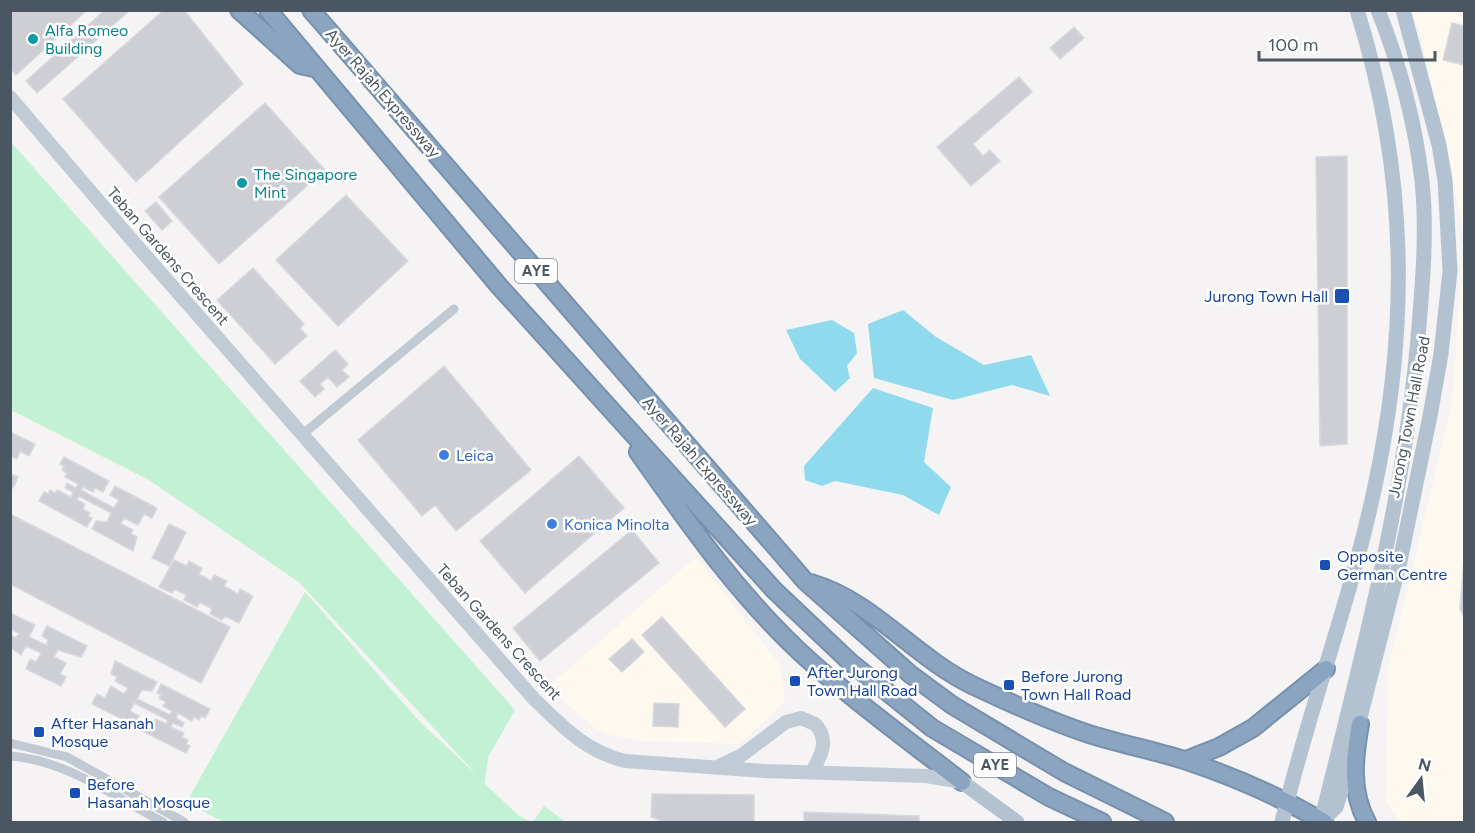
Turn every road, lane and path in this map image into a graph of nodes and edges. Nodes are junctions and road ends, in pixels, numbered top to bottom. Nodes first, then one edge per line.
1 (239, 10) edge
2 (268, 10) edge
3 (311, 10) edge
4 (1357, 10) edge
5 (1378, 10) edge
6 (1403, 10) edge
7 (314, 69) junction
8 (10, 97) edge
9 (1400, 297) junction
10 (1422, 297) junction
11 (454, 309) dead end
12 (1441, 354) junction
13 (592, 388) junction
14 (1412, 414) junction
15 (303, 434) junction
16 (805, 581) junction
17 (1326, 669) junction
18 (1360, 724) junction
19 (10, 743) edge
20 (10, 756) edge
21 (1186, 760) junction
22 (718, 767) junction
23 (812, 772) junction
24 (962, 782) junction
25 (1287, 801) junction
26 (163, 822) edge
27 (184, 822) edge
28 (1017, 822) edge
29 (1102, 822) edge
30 (1165, 822) edge
31 (1282, 822) edge
32 (1322, 822) edge
33 (1367, 822) edge

1 - 7 highway
2 - 7 highway, Ayer Rajah Expressway / AYE
3 - 16 highway, Ayer Rajah Expressway / AYE
4 - 9 main road, Jurong Town Hall Road
5 - 10 main road, Jurong Town Hall Road
6 - 12 main road, Jurong Town Hall Road
7 - 13 highway, Ayer Rajah Expressway / AYE
8 - 15 street, Teban Gardens Crescent
9 - 10 main road
9 - 17 main road, Jurong Town Hall Road
10 - 14 main road, Jurong Town Hall Road
11 - 15 street
12 - 14 main road
12 - 18 main road, Jurong Town Hall Road
13 - 24 highway
13 - 29 highway, Ayer Rajah Expressway / AYE
14 - 32 main road, Jurong Town Hall Road
15 - 22 street, Teban Gardens Crescent
16 - 21 highway
16 - 30 highway, Ayer Rajah Expressway / AYE
17 - 21 highway
17 - 25 main road, Jurong Town Hall Road
18 - 32 main road, Jurong Town Hall Road
18 - 33 highway
19 - 27 street
20 - 26 street
21 - 25 highway
22 - 23 street, Teban Gardens Crescent
22 - 23 street
23 - 24 street, Teban Gardens Crescent
24 - 28 main road
25 - 31 main road, Jurong Town Hall Road
25 - 32 highway

